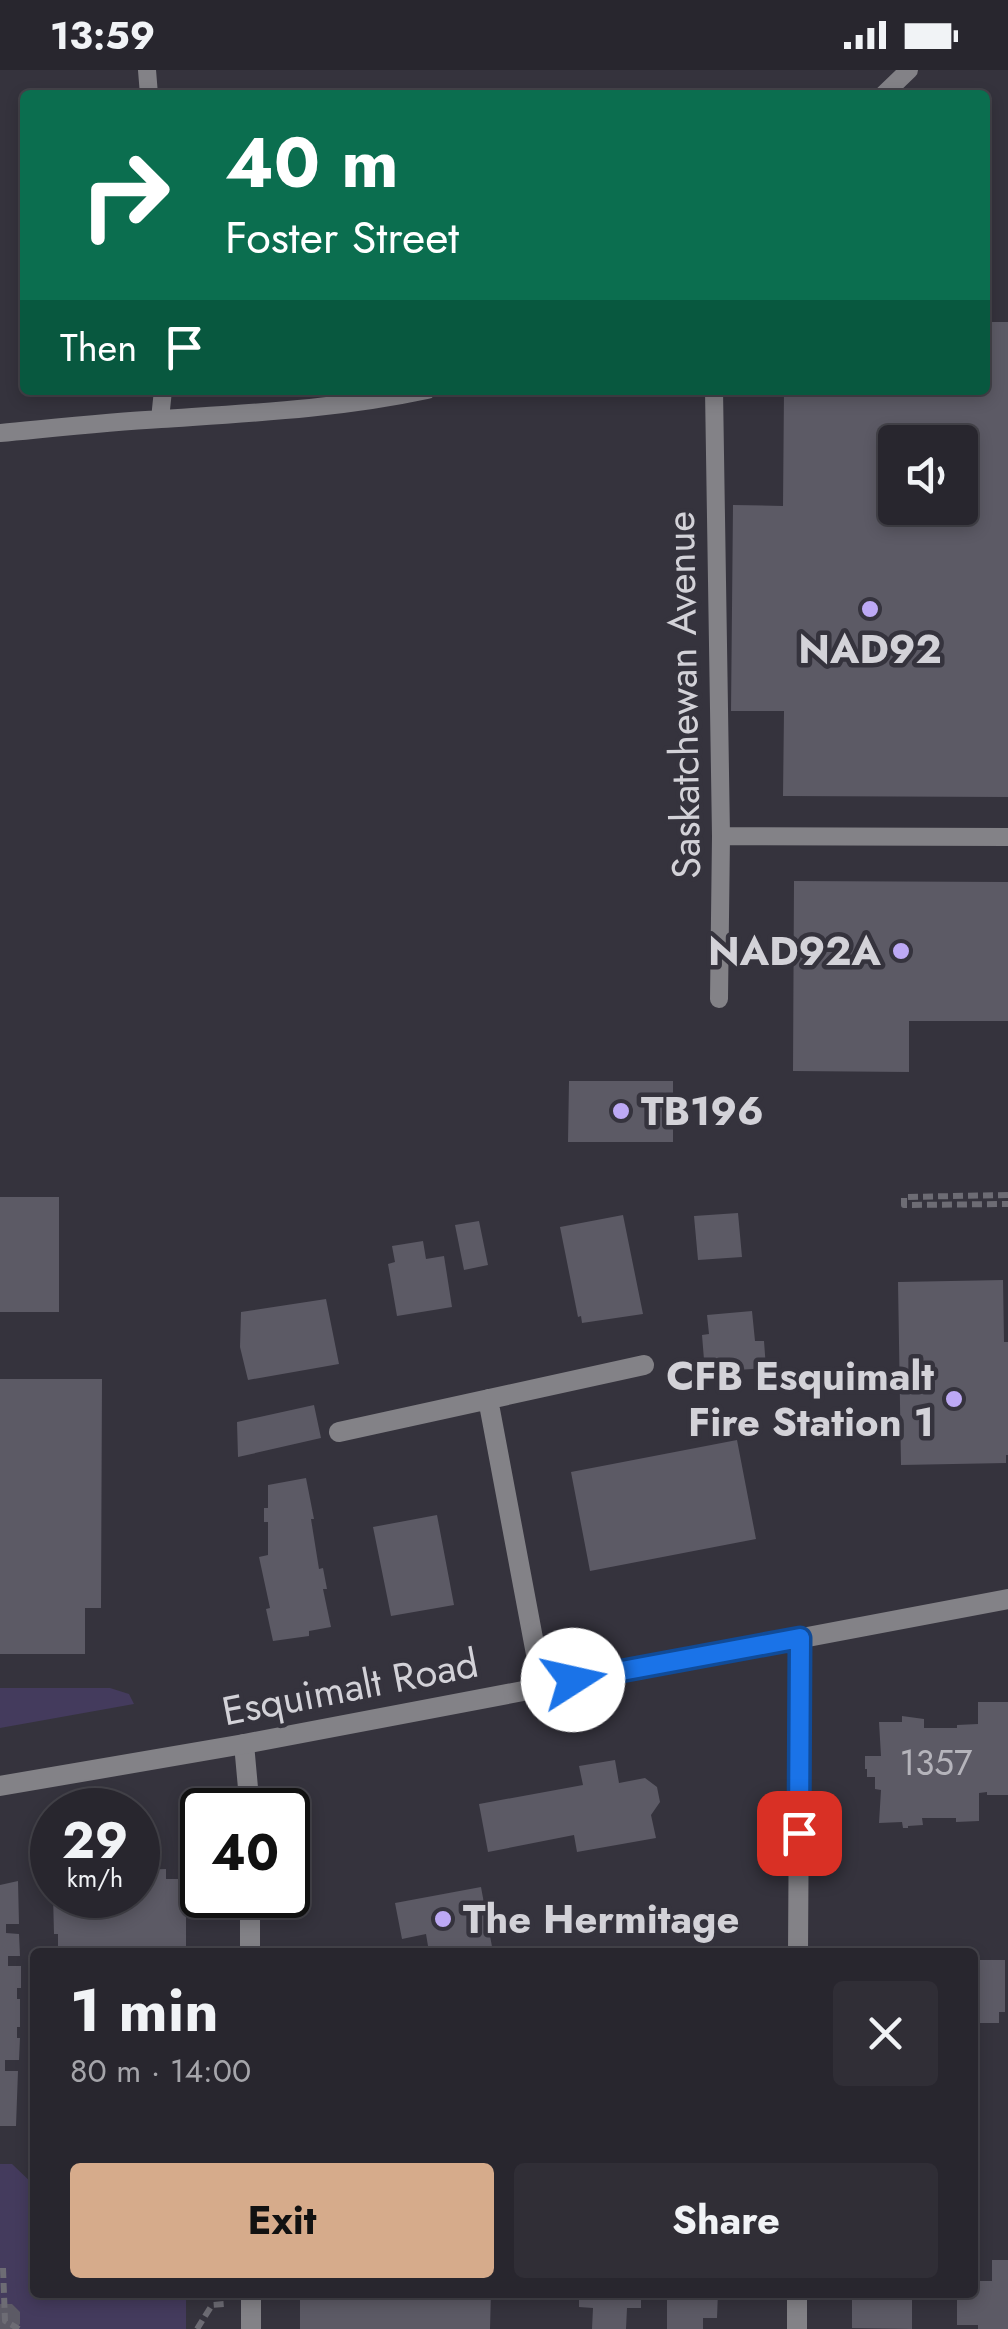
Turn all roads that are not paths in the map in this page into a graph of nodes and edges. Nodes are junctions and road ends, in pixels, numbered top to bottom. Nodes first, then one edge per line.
1 (909, 70) edge
2 (888, 90) edge
3 (163, 395) edge
4 (403, 395) edge
5 (714, 395) edge
6 (160, 419) junction
7 (0, 433) edge
8 (721, 836) junction
9 (1008, 838) edge
10 (720, 999) dead end
11 (644, 1365) dead end
12 (488, 1399) junction
13 (339, 1432) dead end
14 (1008, 1599) edge
15 (800, 1638) junction
16 (542, 1686) junction
17 (244, 1744) junction
18 (0, 1786) edge
19 (249, 1788) edge
20 (250, 1918) edge
21 (250, 1948) edge
22 (798, 1948) edge
23 (251, 2298) edge
24 (797, 2298) edge
25 (251, 2329) edge
26 (797, 2329) edge

1 - 2 lane
3 - 6 lane
4 - 6 lane
5 - 8 lane, Saskatchewan Avenue
6 - 7 lane
8 - 9 lane
8 - 10 lane, Saskatchewan Avenue
11 - 12 street
12 - 13 street
12 - 16 street
14 - 15 street, Esquimalt Road
15 - 16 street, Esquimalt Road
15 - 22 street
16 - 17 street, Esquimalt Road
17 - 18 street, Esquimalt Road
17 - 19 street
20 - 21 street
23 - 25 street
24 - 26 street

